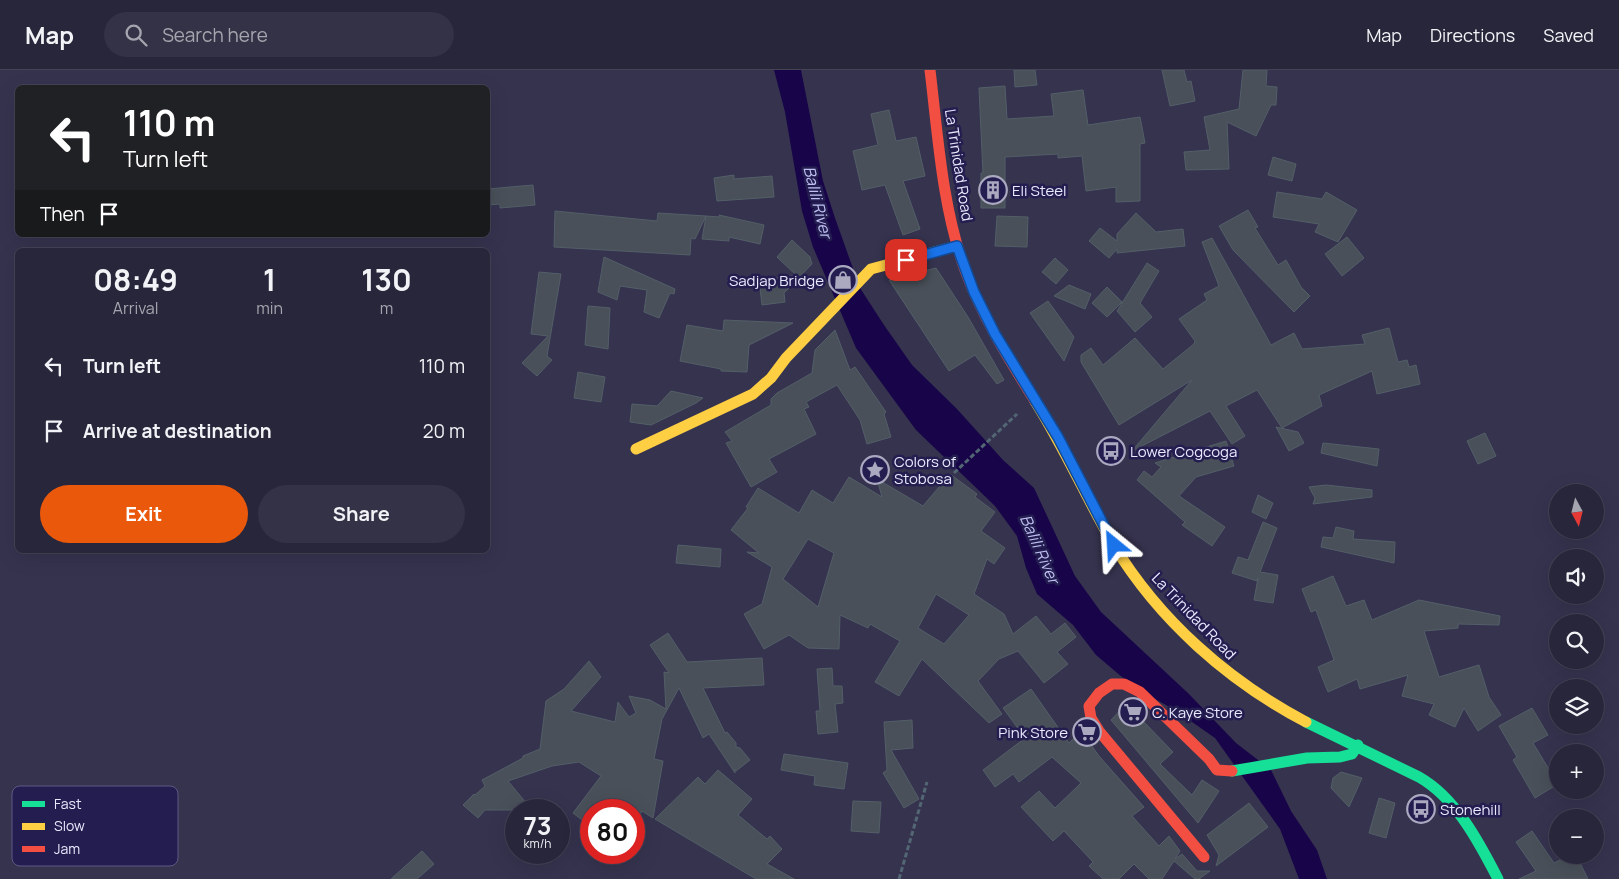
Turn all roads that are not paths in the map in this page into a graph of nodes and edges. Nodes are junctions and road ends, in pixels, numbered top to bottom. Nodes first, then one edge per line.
1 (930, 70) edge
2 (957, 246) junction
3 (636, 448) dead end
4 (1358, 745) junction
5 (1204, 856) dead end
6 (1498, 879) edge

1 - 2 main road, La Trinidad Road
2 - 3 main road
2 - 4 main road, La Trinidad Road
4 - 5 main road
4 - 6 main road, La Trinidad Road

